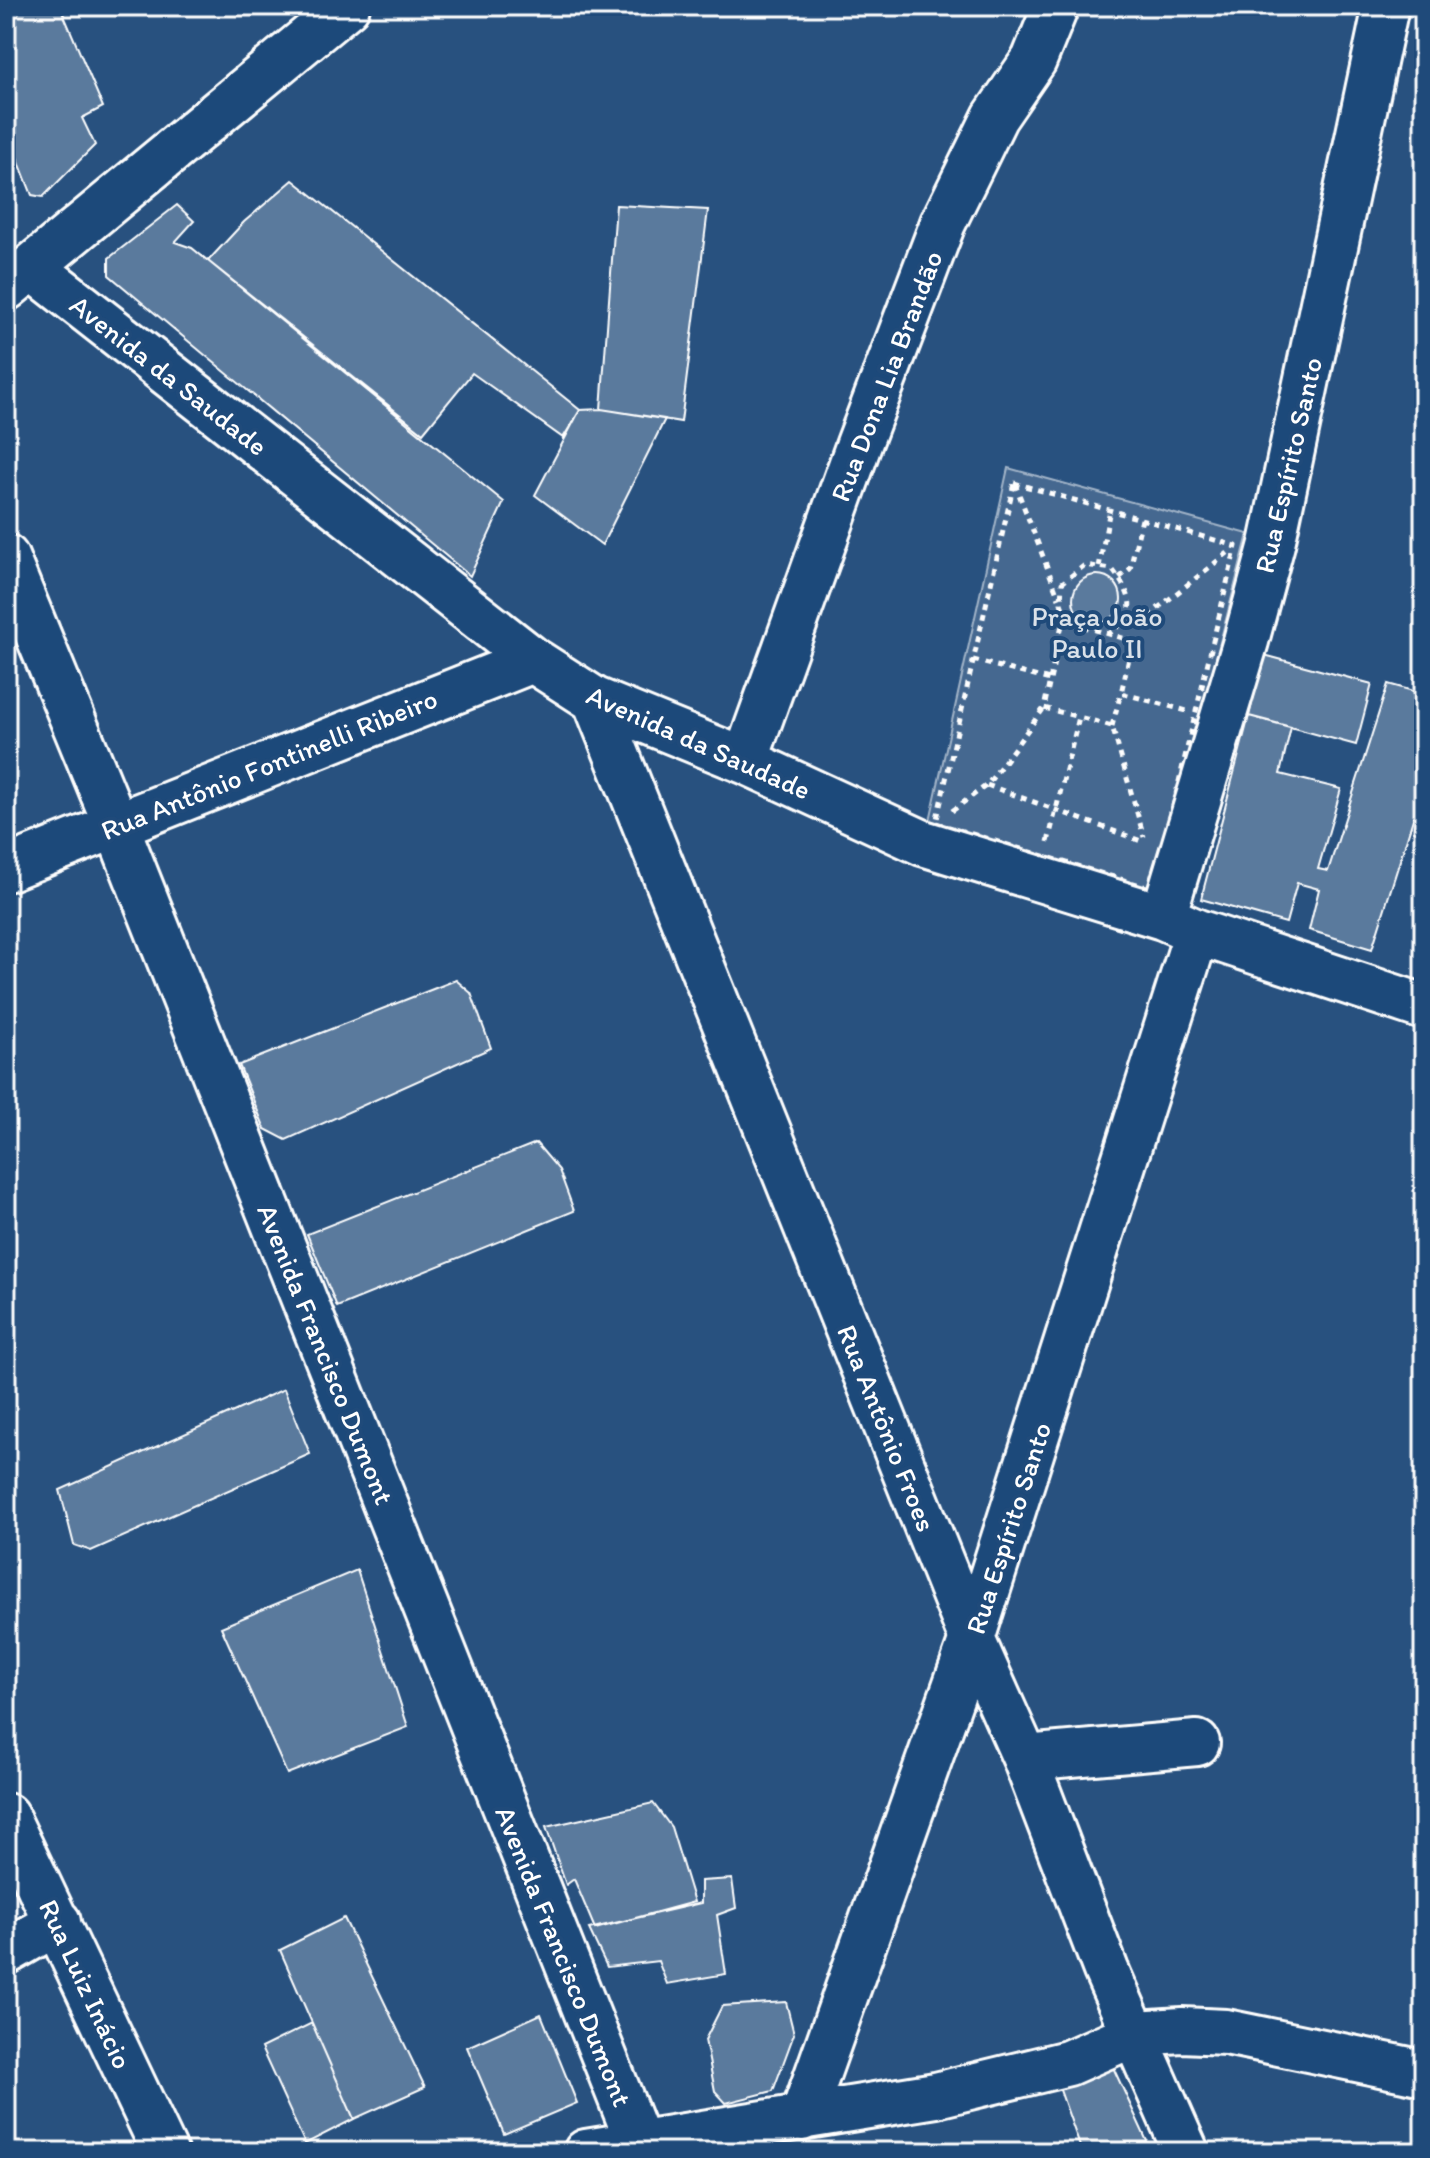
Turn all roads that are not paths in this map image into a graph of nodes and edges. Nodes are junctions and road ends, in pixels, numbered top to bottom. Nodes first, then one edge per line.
1 (347, 6) edge
2 (1056, 6) edge
3 (1386, 6) edge
4 (19, 278) edge
5 (6, 557) edge
6 (533, 660) junction
7 (595, 700) junction
8 (745, 761) junction
9 (116, 825) junction
10 (6, 869) edge
11 (1171, 913) junction
12 (1424, 1007) edge
13 (972, 1639) junction
14 (1197, 1743) dead end
15 (1025, 1758) junction
16 (6, 1816) edge
17 (58, 1922) junction
18 (6, 1952) edge
19 (1136, 2033) junction
20 (1424, 2073) edge
21 (802, 2118) junction
22 (640, 2148) edge
23 (165, 2152) edge
24 (586, 2152) edge
25 (1186, 2152) edge

1 - 4 street
2 - 8 street, Rua Dona Lia Brandão
3 - 11 street, Rua Espírito Santo
4 - 6 street, Avenida da Saudade
5 - 9 street, Avenida Francisco Dumont
6 - 7 street, Avenida da Saudade
6 - 9 street, Rua Antônio Fontinelli Ribeiro
7 - 8 street, Avenida da Saudade
7 - 13 street, Rua Antônio Froes
8 - 11 street, Avenida da Saudade
9 - 10 street, Rua Antônio Fontinelli Ribeiro
9 - 22 street, Avenida Francisco Dumont
11 - 12 street, Avenida da Saudade
11 - 13 street, Rua Espírito Santo
13 - 15 street, Rua Antônio Froes
13 - 21 street, Rua Espírito Santo
14 - 15 street
15 - 19 street, Rua Antônio Froes
16 - 17 street, Rua Luiz Inácio
17 - 18 street
17 - 23 street, Rua Luiz Inácio
19 - 20 street
19 - 21 street
19 - 25 street, Rua Antônio Froes
21 - 22 street
22 - 24 street

